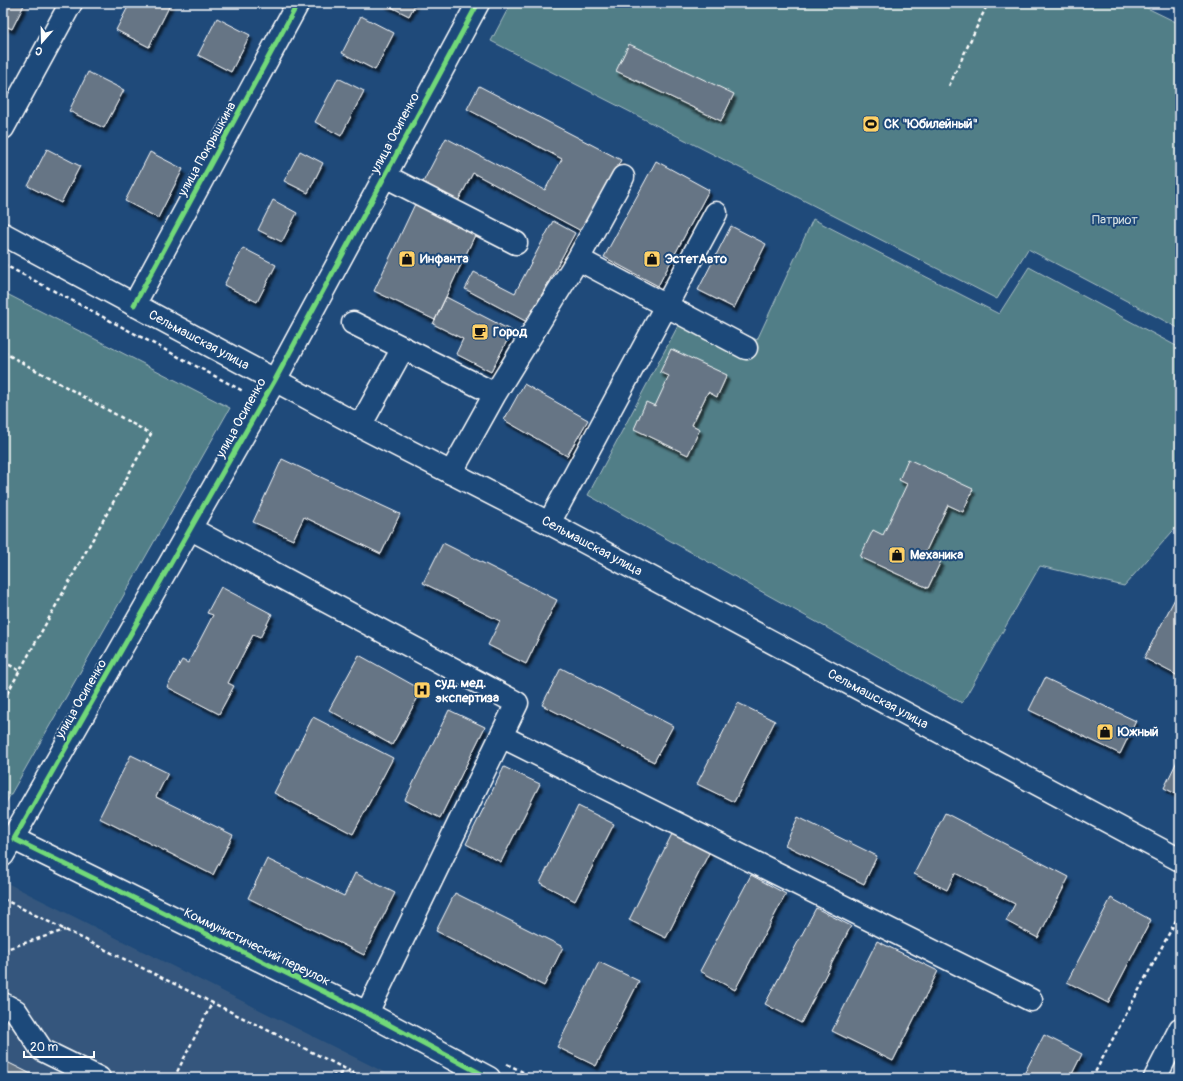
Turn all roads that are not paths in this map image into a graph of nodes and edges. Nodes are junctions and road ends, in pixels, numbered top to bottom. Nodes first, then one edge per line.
1 (71, 3) edge
2 (298, 3) edge
3 (478, 3) edge
4 (3, 128) edge
5 (385, 176) junction
6 (623, 177) dead end
7 (716, 213) dead end
8 (3, 234) edge
9 (516, 244) dead end
10 (578, 260) junction
11 (134, 305) junction
12 (666, 305) junction
13 (353, 323) dead end
14 (403, 348) junction
15 (746, 348) dead end
16 (275, 380) junction
17 (495, 394) junction
18 (360, 426) junction
19 (451, 473) junction
20 (549, 523) junction
21 (191, 529) junction
22 (501, 736) junction
23 (8, 847) edge
24 (1180, 860) edge
25 (1031, 1000) dead end
26 (3, 1004) edge
27 (367, 1013) junction
28 (1180, 1029) edge
29 (99, 1078) edge
30 (489, 1078) edge
31 (1155, 1078) edge

1 - 4 street
2 - 11 street, улица Покрышкина
3 - 5 street, улица Осипенко
5 - 9 street
5 - 16 street, улица Осипенко
6 - 10 street
7 - 12 street
8 - 11 street, Сельмашская улица
10 - 12 street
10 - 17 street
11 - 16 street, Сельмашская улица
12 - 15 street
12 - 20 street
13 - 14 street
14 - 17 street
14 - 18 street
16 - 18 street, Сельмашская улица
16 - 21 street, улица Осипенко
17 - 19 street
18 - 19 street, Сельмашская улица
19 - 20 street, Сельмашская улица
20 - 24 street, Сельмашская улица
21 - 22 street
21 - 23 street, улица Осипенко
22 - 25 street
22 - 27 street
23 - 27 street, Коммунистический переулок
26 - 29 street
27 - 30 street, Коммунистический переулок
28 - 31 street

